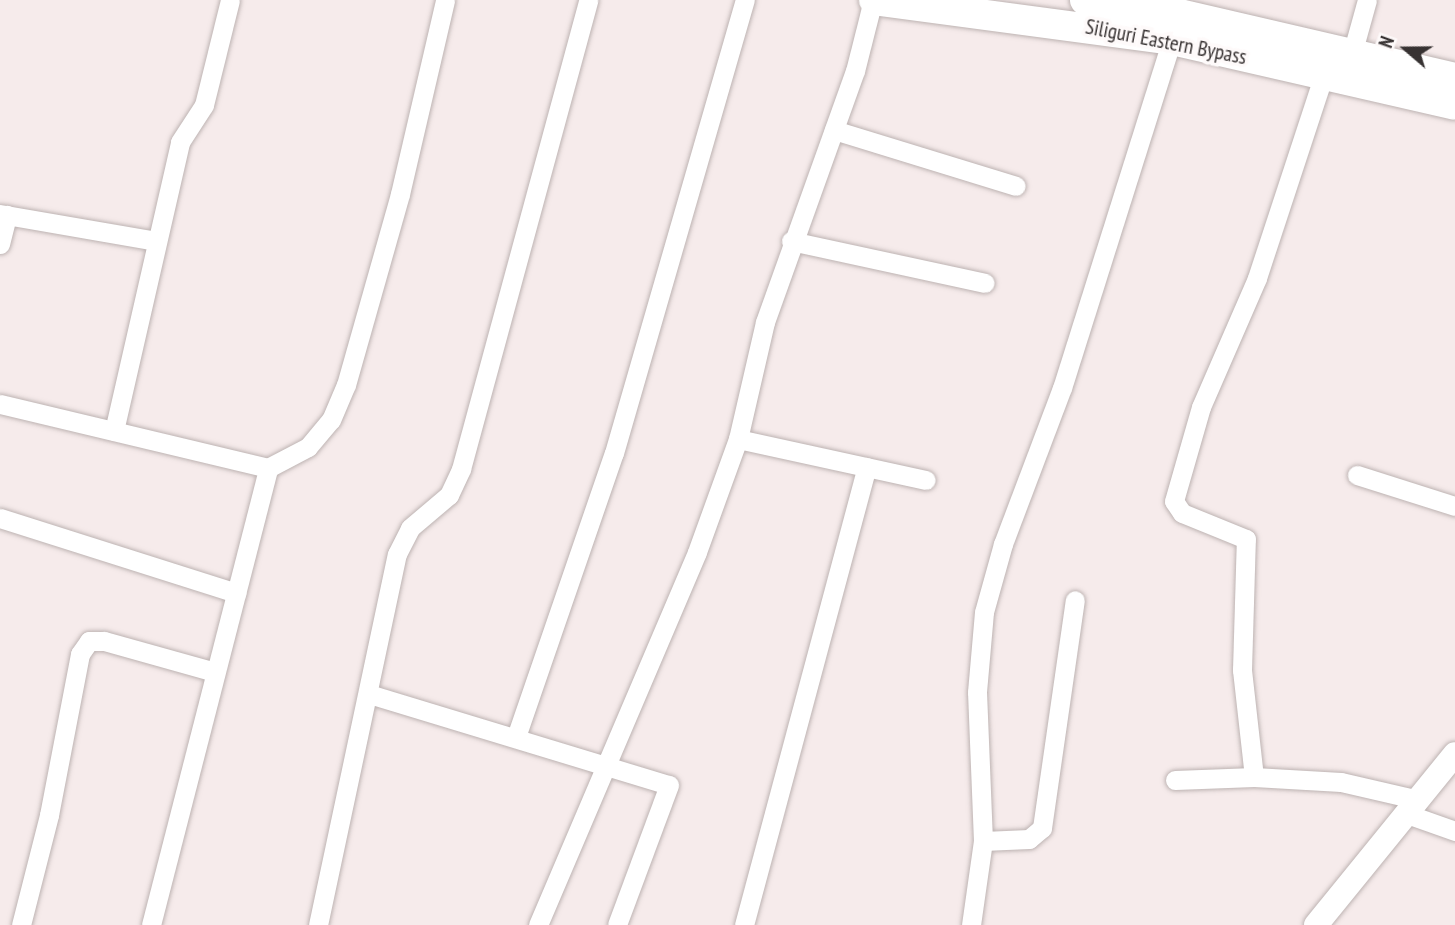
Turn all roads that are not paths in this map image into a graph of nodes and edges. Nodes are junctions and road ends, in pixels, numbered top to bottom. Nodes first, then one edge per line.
1 (230, 0) edge
2 (445, 0) edge
3 (588, 0) edge
4 (745, 0) edge
5 (874, 0) edge
6 (1086, 0) edge
7 (1367, 0) edge
8 (1179, 18) edge
9 (1352, 54) junction
10 (1322, 77) junction
11 (1455, 78) edge
12 (1455, 106) edge
13 (834, 130) junction
14 (1016, 186) dead end
15 (3, 214) edge
16 (156, 241) junction
17 (791, 241) junction
18 (0, 244) edge
19 (985, 283) dead end
20 (0, 404) edge
21 (114, 431) junction
22 (738, 439) junction
23 (867, 467) junction
24 (268, 468) junction
25 (1357, 475) dead end
26 (926, 480) dead end
27 (1455, 506) edge
28 (0, 518) edge
29 (236, 593) junction
30 (1075, 600) dead end
31 (215, 672) junction
32 (369, 694) junction
33 (516, 737) junction
34 (1455, 754) edge
35 (608, 765) junction
36 (1254, 777) junction
37 (1175, 780) dead end
38 (1413, 807) junction
39 (1455, 831) edge
40 (984, 841) junction
41 (21, 925) edge
42 (151, 925) edge
43 (318, 925) edge
44 (538, 925) edge
45 (617, 925) edge
46 (744, 925) edge
47 (971, 925) edge
48 (1317, 925) edge

1 - 16 street
2 - 24 street
3 - 32 street
4 - 33 street
5 - 8 main road, Siliguri Eastern Bypass
5 - 13 street
6 - 8 main road, Siliguri Eastern Bypass
7 - 9 street
8 - 9 main road, Siliguri Eastern Bypass
8 - 10 main road, Siliguri Eastern Bypass
8 - 40 street
9 - 11 main road, Siliguri Eastern Bypass
10 - 12 main road, Siliguri Eastern Bypass
10 - 36 street
13 - 14 street
13 - 17 street
15 - 16 street
15 - 18 street
16 - 21 street
17 - 19 street
17 - 22 street
20 - 21 street
21 - 24 street
22 - 23 street
22 - 35 street
23 - 26 street
23 - 46 street
24 - 29 street
25 - 27 street
28 - 29 street
29 - 31 street
30 - 40 street
31 - 41 street
31 - 42 street
32 - 33 street
32 - 43 street
33 - 35 street
34 - 38 street
35 - 44 street
35 - 45 street
36 - 37 street
36 - 38 street
38 - 39 street
38 - 48 street
40 - 47 street

